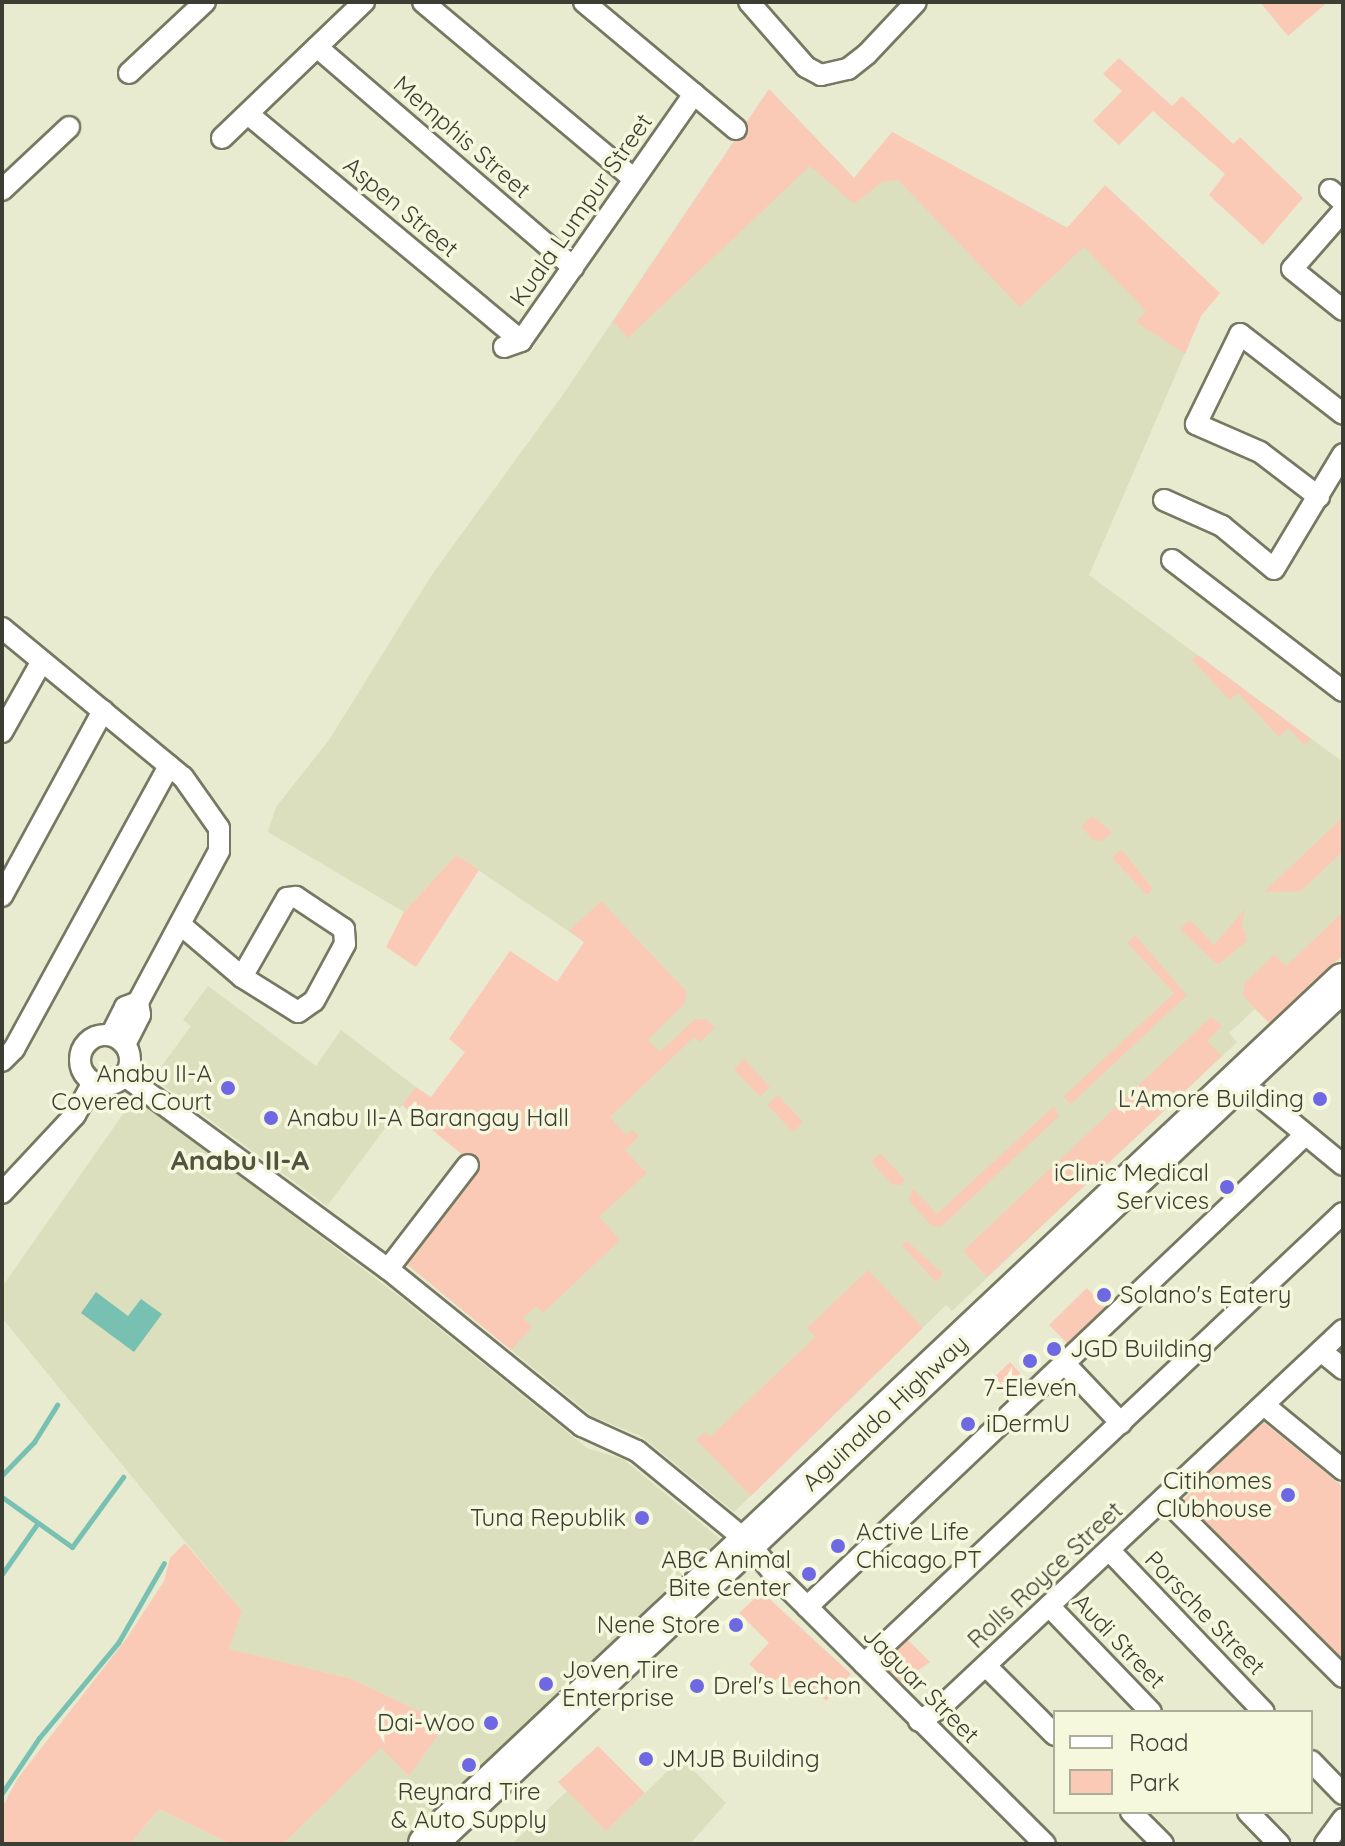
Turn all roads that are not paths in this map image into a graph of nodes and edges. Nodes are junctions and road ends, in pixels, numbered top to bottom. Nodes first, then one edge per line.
1 (364, 2) edge
2 (423, 2) edge
3 (584, 2) edge
4 (916, 2) edge
5 (203, 3) edge
6 (763, 7) edge
7 (317, 47) junction
8 (129, 73) dead end
9 (694, 94) junction
10 (248, 114) junction
11 (69, 127) dead end
12 (736, 129) dead end
13 (222, 138) dead end
14 (634, 179) junction
15 (2, 190) edge
16 (1343, 211) edge
17 (573, 267) junction
18 (1343, 310) edge
19 (512, 344) joint
20 (1343, 414) edge
21 (1343, 454) edge
22 (1319, 497) junction
23 (1164, 500) dead end
24 (1172, 560) dead end
25 (2, 628) edge
26 (42, 661) junction
27 (1343, 691) edge
28 (103, 711) junction
29 (2, 732) edge
30 (169, 766) junction
31 (2, 896) edge
32 (181, 925) junction
33 (242, 977) junction
34 (1343, 982) edge
35 (1343, 1015) edge
36 (118, 1040) junction
37 (2, 1061) edge
38 (125, 1076) junction
39 (93, 1083) junction
40 (1258, 1095) junction
41 (1304, 1136) junction
42 (468, 1165) dead end
43 (1343, 1165) edge
44 (2, 1193) edge
45 (1343, 1213) edge
46 (388, 1269) junction
47 (1343, 1330) edge
48 (1321, 1351) junction
49 (1064, 1363) junction
50 (1343, 1369) edge
51 (1264, 1405) junction
52 (1121, 1423) junction
53 (1343, 1470) edge
54 (1164, 1498) junction
55 (756, 1550) junction
56 (1109, 1550) junction
57 (1049, 1606) junction
58 (807, 1607) junction
59 (864, 1664) junction
60 (986, 1666) junction
61 (1343, 1677) edge
62 (1149, 1710) edge
63 (1262, 1710) edge
64 (919, 1721) junction
65 (1053, 1733) edge
66 (1313, 1763) edge
67 (1343, 1794) edge
68 (1133, 1814) edge
69 (1250, 1814) edge
70 (1343, 1819) edge
71 (447, 1840) edge
72 (1045, 1844) edge
73 (1163, 1844) edge
74 (1279, 1844) edge
75 (1325, 1844) edge

1 - 7 street
2 - 14 street
3 - 9 street
4 - 6 street
5 - 8 street
7 - 10 street
7 - 17 street, Memphis Street
9 - 12 street
9 - 14 street, Kuala Lumpur Street
10 - 13 street
10 - 19 street, Aspen Street
11 - 15 street
14 - 17 street, Kuala Lumpur Street
16 - 18 street
17 - 19 street, Kuala Lumpur Street
20 - 22 street
21 - 22 street
22 - 23 street
24 - 27 street
25 - 26 street
26 - 28 street
26 - 29 street
28 - 30 street
28 - 31 street
30 - 32 street
30 - 37 street
32 - 33 street
32 - 36 street
33 - 33 street
34 - 55 highway, Aguinaldo Highway
35 - 40 highway, Aguinaldo Highway
36 - 38 street
36 - 39 street
38 - 39 street
38 - 46 street, Jaguar Street
39 - 44 street
40 - 41 street
40 - 55 highway, Aguinaldo Highway
41 - 43 street
41 - 49 street
42 - 46 street
45 - 52 street
46 - 55 street, Jaguar Street
47 - 48 street, Rolls Royce Street
48 - 50 street
48 - 51 street, Rolls Royce Street
49 - 52 street
49 - 58 street
51 - 53 street
51 - 54 street, Rolls Royce Street
52 - 59 street
54 - 56 street, Rolls Royce Street
54 - 61 street
55 - 58 street, Jaguar Street
55 - 71 highway, Aguinaldo Highway
56 - 57 street, Rolls Royce Street
56 - 63 street, Porsche Street
57 - 60 street, Rolls Royce Street
57 - 62 street, Audi Street
58 - 59 street, Jaguar Street
59 - 64 street, Jaguar Street
60 - 64 street, Rolls Royce Street
60 - 65 street
64 - 72 street, Jaguar Street
66 - 67 street
68 - 73 street
69 - 74 street
70 - 75 street

